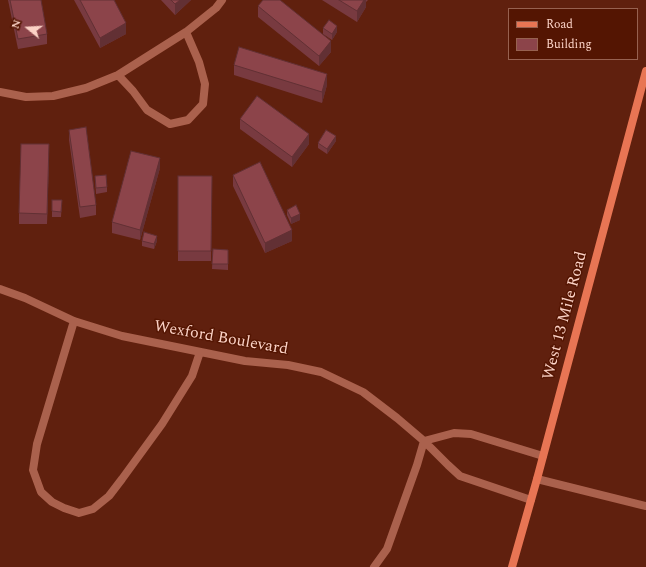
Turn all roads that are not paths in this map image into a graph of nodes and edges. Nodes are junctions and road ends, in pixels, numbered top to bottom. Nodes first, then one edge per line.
1 (222, 0) edge
2 (186, 32) junction
3 (646, 71) edge
4 (118, 75) junction
5 (0, 92) edge
6 (0, 289) edge
7 (74, 321) junction
8 (200, 352) junction
9 (424, 441) junction
10 (543, 456) junction
11 (537, 479) junction
12 (531, 500) junction
13 (646, 506) edge
14 (374, 567) edge
15 (512, 567) edge

1 - 2 street
2 - 4 street
2 - 4 street
3 - 10 street, West 13 Mile Road
4 - 5 street
6 - 7 street, Wexford Boulevard
7 - 8 street, Wexford Boulevard
7 - 8 street
8 - 9 street, Wexford Boulevard
9 - 10 street
9 - 12 street, Wexford Boulevard
9 - 14 street
10 - 11 street, West 13 Mile Road
11 - 12 street, West 13 Mile Road
11 - 13 street
12 - 15 street, West 13 Mile Road

